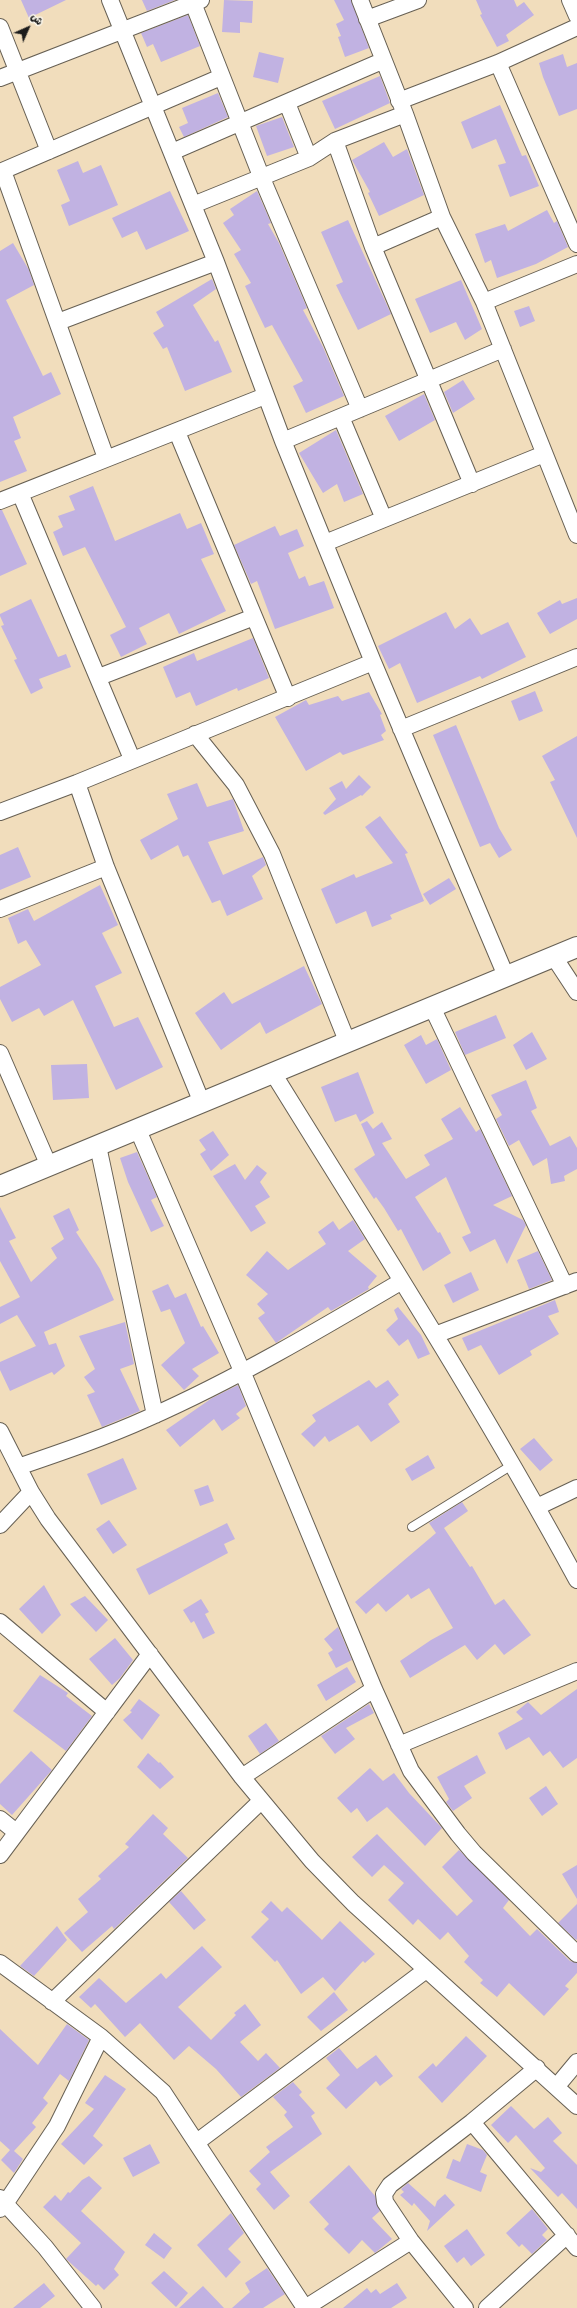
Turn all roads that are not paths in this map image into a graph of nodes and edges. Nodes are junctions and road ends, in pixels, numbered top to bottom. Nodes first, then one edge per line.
1 (110, 0) edge
2 (360, 0) edge
3 (418, 0) edge
4 (570, 0) edge
5 (197, 2) edge
6 (577, 16) edge
7 (366, 19) junction
8 (0, 27) edge
9 (577, 27) edge
10 (123, 31) junction
11 (382, 61) junction
12 (498, 63) junction
13 (17, 71) junction
14 (221, 77) junction
15 (0, 78) edge
16 (287, 103) junction
17 (154, 106) junction
18 (402, 107) junction
19 (240, 122) junction
20 (335, 141) junction
21 (49, 151) junction
22 (172, 152) junction
23 (309, 158) junction
24 (1, 172) edge
25 (261, 176) junction
26 (193, 205) junction
27 (442, 217) junction
28 (577, 244) edge
29 (374, 247) junction
30 (216, 262) junction
31 (577, 264) edge
32 (484, 302) junction
33 (58, 322) junction
34 (503, 349) junction
35 (429, 381) junction
36 (265, 396) junction
37 (360, 409) junction
38 (341, 417) junction
39 (178, 432) junction
40 (283, 441) junction
41 (544, 454) junction
42 (106, 458) junction
43 (472, 484) junction
44 (20, 492) junction
45 (0, 501) edge
46 (384, 519) junction
47 (577, 535) edge
48 (325, 543) junction
49 (254, 617) junction
50 (577, 657) edge
51 (373, 662) junction
52 (99, 677) junction
53 (288, 698) junction
54 (401, 729) junction
55 (195, 734) junction
56 (132, 759) junction
57 (77, 783) junction
58 (0, 812) edge
59 (106, 867) junction
60 (0, 909) edge
61 (577, 947) edge
62 (554, 956) junction
63 (506, 976) junction
64 (577, 992) edge
65 (432, 1007) junction
66 (347, 1041) junction
67 (0, 1053) edge
68 (273, 1073) junction
69 (202, 1103) junction
70 (138, 1130) junction
71 (98, 1146) junction
72 (49, 1166) junction
73 (0, 1186) edge
74 (402, 1281) junction
75 (571, 1283) edge
76 (435, 1335) junction
77 (242, 1371) junction
78 (155, 1415) junction
79 (0, 1432) edge
80 (512, 1465) junction
81 (18, 1467) junction
82 (577, 1488) edge
83 (31, 1492) junction
84 (537, 1506) junction
85 (0, 1525) edge
86 (412, 1527) dead end
87 (577, 1580) edge
88 (0, 1622) edge
89 (150, 1654) junction
90 (577, 1671) edge
91 (374, 1689) junction
92 (107, 1712) junction
93 (398, 1745) junction
94 (242, 1777) junction
95 (261, 1801) junction
96 (0, 1819) edge
97 (16, 1832) junction
98 (0, 1855) edge
99 (577, 1954) edge
100 (0, 1963) edge
101 (426, 1970) junction
102 (52, 2002) junction
103 (101, 2037) junction
104 (577, 2062) edge
105 (537, 2068) junction
106 (557, 2086) junction
107 (577, 2106) edge
108 (472, 2122) junction
109 (197, 2142) junction
110 (2, 2203) edge
111 (567, 2235) junction
112 (411, 2241) junction
113 (577, 2248) edge
114 (92, 2308) edge
115 (305, 2308) edge
116 (465, 2308) edge
117 (488, 2308) edge

1 - 10 street
2 - 7 street
3 - 7 street
4 - 6 street
5 - 10 street
5 - 14 street
7 - 11 street
8 - 13 street
9 - 12 street
10 - 13 street
10 - 17 street
11 - 16 street
11 - 18 street
12 - 18 street
12 - 28 street
13 - 15 street
13 - 21 street
14 - 17 street
14 - 19 street
16 - 19 street
16 - 23 street
17 - 21 street
17 - 22 street
18 - 20 street
18 - 27 street
19 - 22 street
19 - 25 street
20 - 23 street
20 - 29 street
21 - 24 street
22 - 26 street
23 - 25 street
24 - 33 street
25 - 26 street
25 - 37 street
26 - 30 street
27 - 29 street
27 - 32 street
29 - 35 street
30 - 33 street
30 - 36 street
31 - 32 street
32 - 34 street
33 - 42 street
34 - 35 street
34 - 41 street
35 - 37 street
35 - 43 street
36 - 39 street
36 - 40 street
37 - 38 street
38 - 40 street
38 - 46 street
39 - 42 street
39 - 49 street
40 - 48 street
41 - 43 street
41 - 47 street
42 - 44 street
43 - 46 street
44 - 45 street
44 - 52 street
46 - 48 street
48 - 51 street
49 - 52 street
49 - 53 street
50 - 54 street
51 - 53 street
51 - 54 street
52 - 56 street
53 - 55 street
54 - 63 street
55 - 56 street
55 - 66 street
56 - 57 street
57 - 58 street
57 - 59 street
59 - 60 street
59 - 69 street
61 - 62 street
62 - 63 street
62 - 64 street
63 - 65 street
65 - 66 street
65 - 75 street
66 - 68 street
67 - 72 street
68 - 69 street
68 - 74 street
69 - 70 street
70 - 71 street
70 - 77 street
71 - 72 street
71 - 78 street
72 - 73 street
74 - 76 street
74 - 77 street
75 - 76 street
76 - 80 street
77 - 78 street
77 - 91 street
78 - 81 street
79 - 81 street
80 - 84 street
80 - 86 lane
81 - 83 street
82 - 84 street
83 - 85 street
83 - 89 street
84 - 87 street
88 - 92 street
89 - 92 street
89 - 94 street
90 - 93 street
91 - 93 street
91 - 94 street
92 - 97 street
93 - 99 street
94 - 95 street
95 - 101 street
95 - 102 street
96 - 97 street
97 - 98 street
100 - 102 street
101 - 105 street
101 - 109 street
102 - 103 street
103 - 109 street
103 - 110 street
104 - 106 street
105 - 106 street
105 - 108 street
106 - 107 street
108 - 111 street
108 - 112 street
109 - 115 street
110 - 114 street
111 - 113 street
111 - 117 street
112 - 115 street
112 - 116 street

